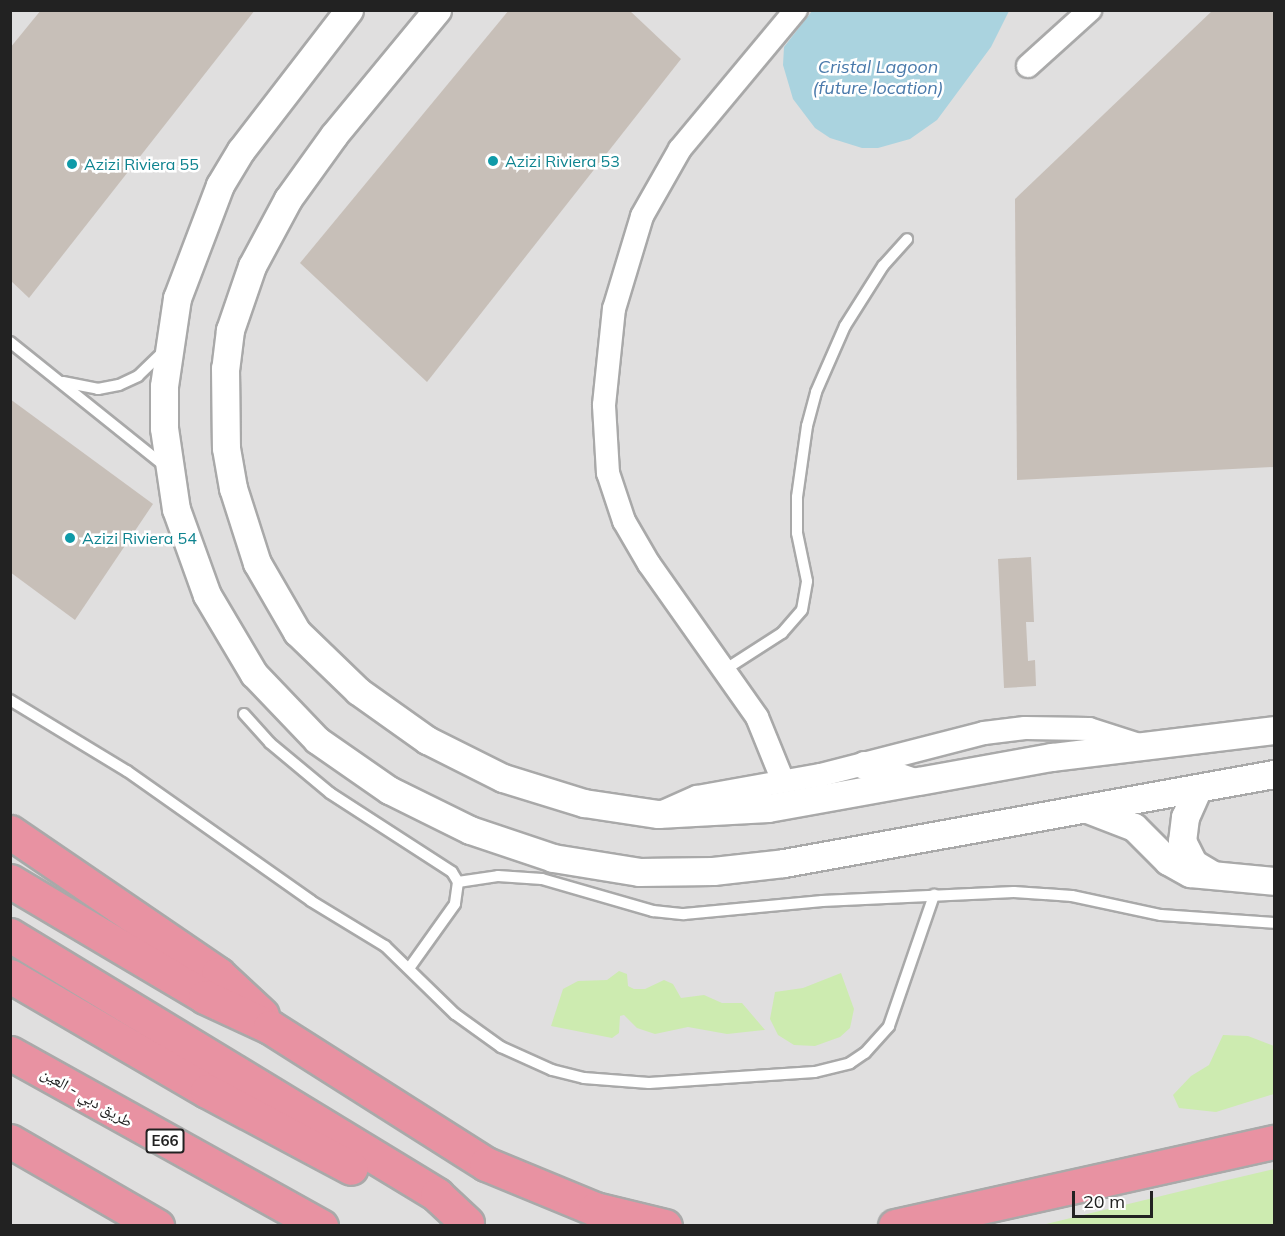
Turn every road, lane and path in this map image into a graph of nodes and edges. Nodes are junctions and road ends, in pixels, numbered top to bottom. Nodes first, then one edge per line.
1 (349, 10) edge
2 (437, 10) edge
3 (796, 10) edge
4 (1090, 10) edge
5 (1028, 66) dead end
6 (907, 239) dead end
7 (10, 342) edge
8 (167, 345) junction
9 (57, 380) junction
10 (168, 468) junction
11 (726, 669) junction
12 (10, 700) edge
13 (244, 714) dead end
14 (1275, 730) edge
15 (1145, 747) junction
16 (864, 765) junction
17 (1275, 774) edge
18 (783, 781) junction
19 (911, 781) junction
20 (1198, 788) junction
21 (1084, 809) junction
22 (658, 814) junction
23 (10, 832) edge
24 (1215, 876) junction
25 (10, 881) edge
26 (1275, 881) edge
27 (458, 882) junction
28 (934, 895) junction
29 (1275, 923) edge
30 (10, 935) edge
31 (410, 967) junction
32 (10, 976) edge
33 (270, 1027) junction
34 (10, 1053) edge
35 (10, 1141) edge
36 (1275, 1142) edge
37 (470, 1224) edge
38 (157, 1226) edge
39 (321, 1226) edge
40 (665, 1226) edge
41 (895, 1226) edge

1 - 8 street
2 - 22 street
3 - 11 street
4 - 5 street
6 - 11 lane
7 - 9 lane
8 - 9 lane
8 - 10 street
9 - 10 lane
10 - 21 street
11 - 18 street
12 - 31 lane
13 - 27 lane
14 - 15 street
15 - 16 street
15 - 19 street
16 - 18 street
16 - 19 street
17 - 20 street
18 - 22 street
19 - 22 street
20 - 21 street
20 - 24 street
21 - 24 street
23 - 33 highway
24 - 26 street
25 - 33 highway
27 - 28 lane
27 - 31 lane
28 - 29 lane
28 - 31 lane
30 - 37 highway
32 - 37 highway
33 - 40 highway
34 - 39 highway, طريق دبي - العين / E66
35 - 38 highway
36 - 41 highway

